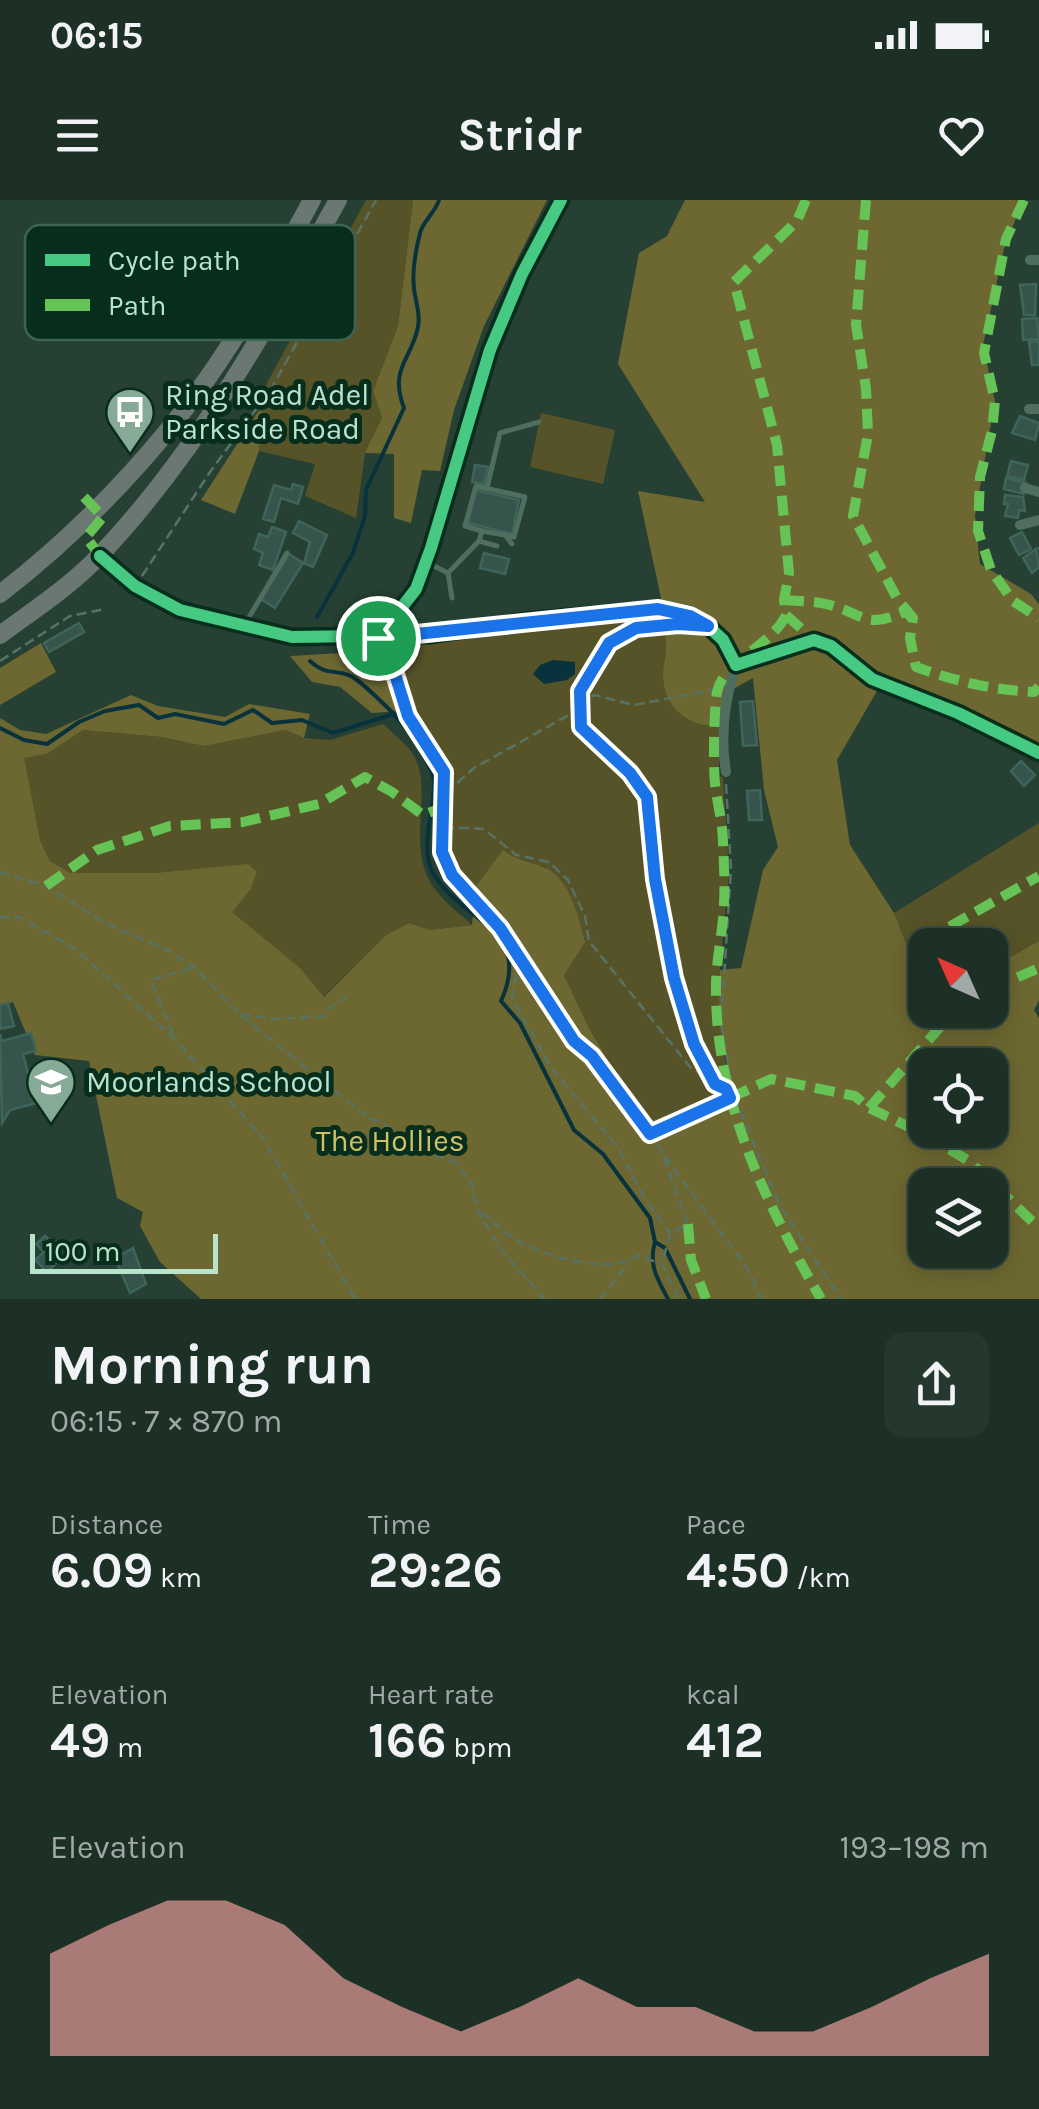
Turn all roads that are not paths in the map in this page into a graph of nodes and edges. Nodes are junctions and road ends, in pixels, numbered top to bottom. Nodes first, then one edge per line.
1 (312, 200) edge
2 (338, 200) edge
3 (561, 200) edge
4 (298, 225) edge
5 (324, 225) edge
6 (233, 340) edge
7 (257, 340) edge
8 (538, 422) dead end
9 (487, 488) junction
10 (1025, 488) dead end
11 (1039, 492) edge
12 (1039, 520) edge
13 (1020, 526) dead end
14 (482, 531) junction
15 (504, 536) junction
16 (479, 542) junction
17 (512, 544) dead end
18 (497, 546) dead end
19 (287, 553) dead end
20 (100, 556) junction
21 (426, 562) junction
22 (448, 574) junction
23 (0, 594) edge
24 (452, 598) dead end
25 (244, 626) junction
26 (0, 635) edge
27 (378, 638) junction
28 (736, 664) junction
29 (1039, 752) edge
30 (726, 772) road end

1 - 4 highway
2 - 5 highway
3 - 21 street
6 - 23 highway
7 - 20 highway
8 - 9 lane
9 - 14 lane
9 - 15 lane
10 - 11 street
12 - 13 street
14 - 15 lane
14 - 16 lane
15 - 17 lane
16 - 18 lane
16 - 22 lane
19 - 25 lane
20 - 25 street
20 - 26 highway
21 - 22 lane
21 - 27 street
22 - 24 lane
25 - 27 street
27 - 28 street
28 - 29 street
28 - 30 street

